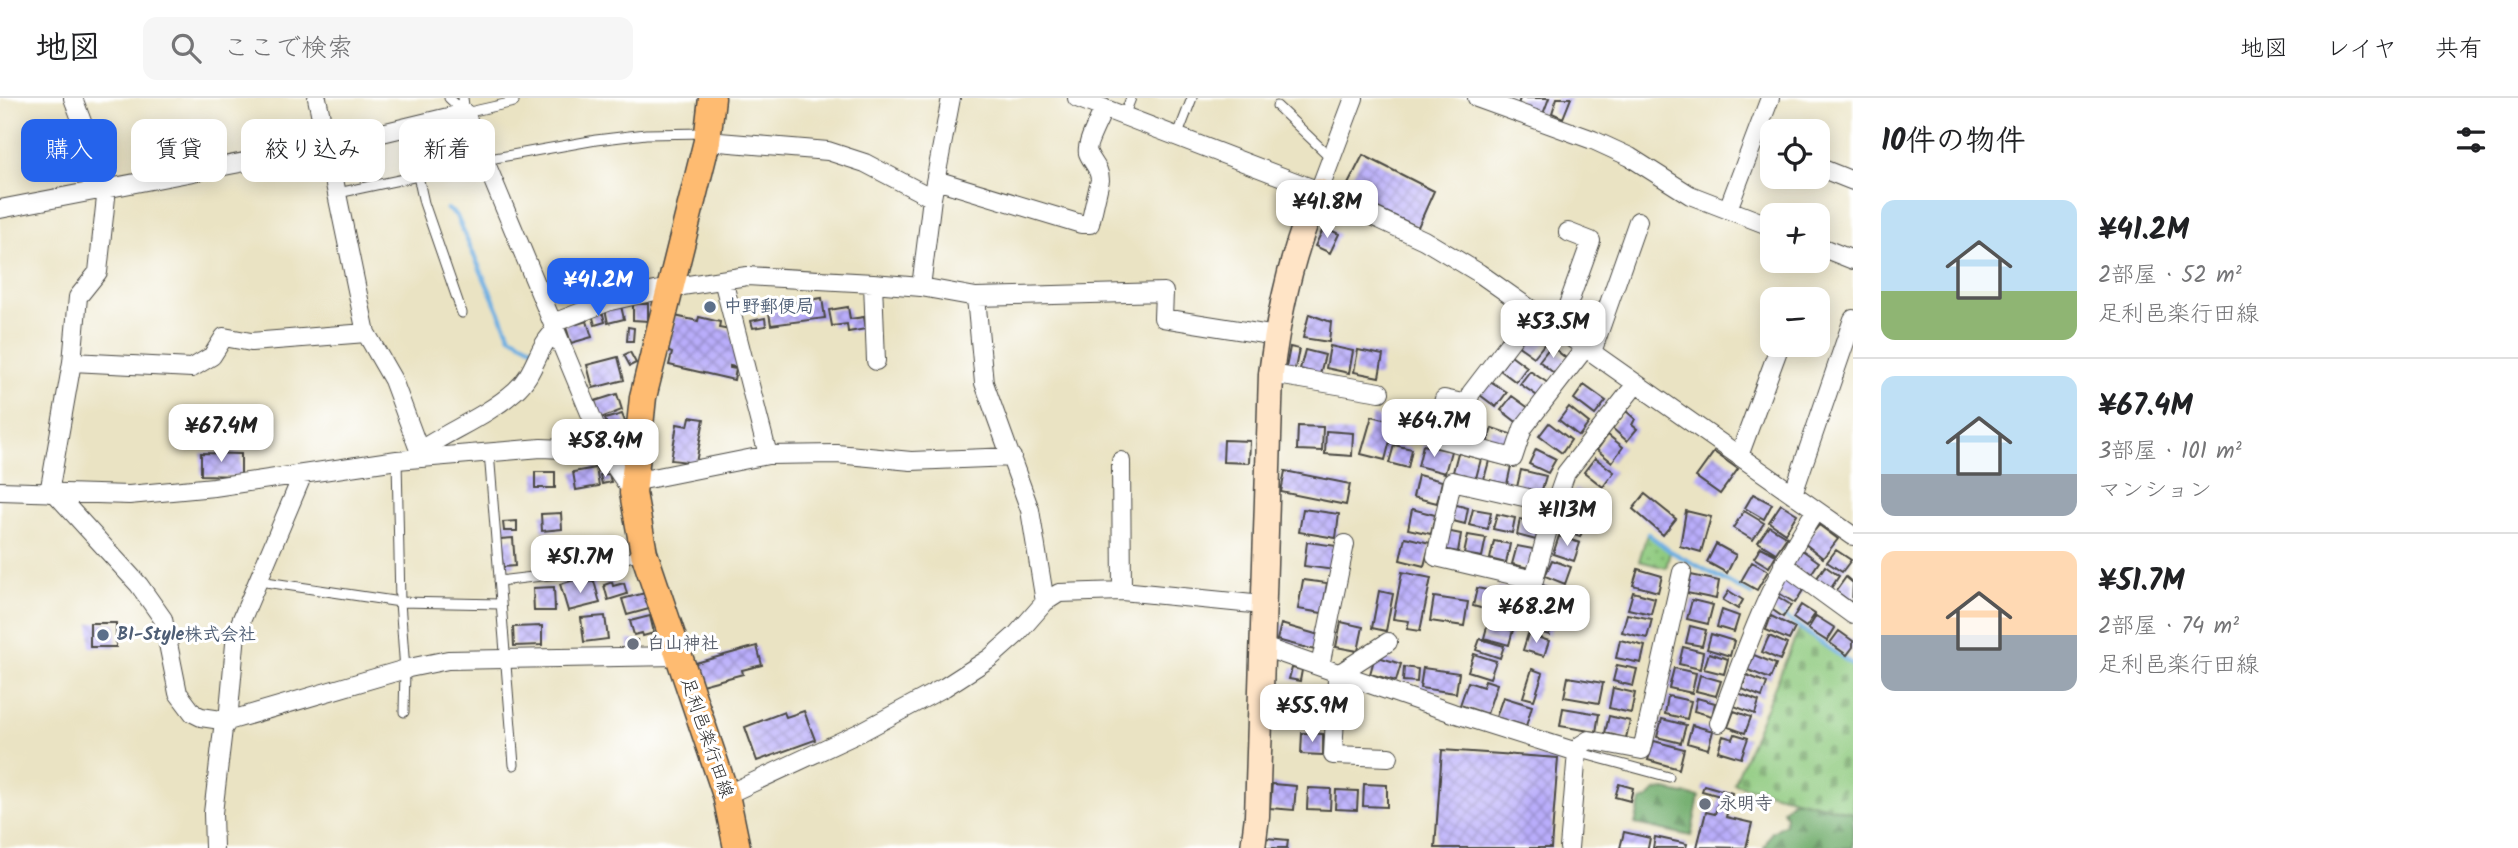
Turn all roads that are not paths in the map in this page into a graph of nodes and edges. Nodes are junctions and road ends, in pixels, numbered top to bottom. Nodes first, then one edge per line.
1 (73, 98) edge
2 (317, 98) edge
3 (449, 98) edge
4 (712, 98) edge
5 (951, 98) edge
6 (1077, 98) edge
7 (1130, 98) edge
8 (1192, 98) edge
9 (1354, 98) edge
10 (1477, 98) edge
11 (1770, 98) edge
12 (514, 102) dead end
13 (1503, 103) edge
14 (464, 106) edge
15 (1277, 106) dead end
16 (1104, 108) junction
17 (1124, 116) junction
18 (322, 119) edge
19 (385, 129) edge
20 (707, 137) junction
21 (1177, 137) junction
22 (1755, 142) junction
23 (1760, 144) edge
24 (1332, 157) junction
25 (495, 158) edge
26 (241, 163) edge
27 (1830, 172) edge
28 (1853, 181) edge
29 (336, 182) edge
30 (493, 182) edge
31 (107, 188) junction
32 (934, 189) junction
33 (1320, 191) junction
34 (338, 193) junction
35 (0, 209) edge
36 (1728, 209) junction
37 (1638, 221) dead end
38 (1760, 222) edge
39 (1568, 232) dead end
40 (1830, 251) edge
41 (1853, 260) edge
42 (723, 279) junction
43 (873, 282) junction
44 (920, 287) junction
45 (669, 288) junction
46 (976, 297) junction
47 (1533, 312) junction
48 (461, 313) dead end
49 (1853, 319) edge
50 (554, 326) junction
51 (1559, 330) junction
52 (366, 333) junction
53 (1276, 336) junction
54 (1589, 350) junction
55 (1776, 357) edge
56 (876, 361) dead end
57 (72, 362) junction
58 (1271, 374) junction
59 (1636, 384) junction
60 (1380, 391) dead end
61 (489, 452) junction
62 (420, 455) junction
63 (768, 455) junction
64 (1739, 456) junction
65 (1012, 457) junction
66 (397, 460) junction
67 (611, 461) junction
68 (1121, 461) dead end
69 (303, 474) junction
70 (633, 488) junction
71 (0, 491) edge
72 (52, 493) junction
73 (1793, 494) junction
74 (1555, 504) junction
75 (1816, 510) junction
76 (1853, 536) edge
77 (1345, 544) dead end
78 (645, 553) junction
79 (1783, 564) junction
80 (1682, 572) dead end
81 (1534, 580) junction
82 (499, 581) junction
83 (259, 582) junction
84 (1122, 591) junction
85 (400, 602) junction
86 (1045, 602) junction
87 (501, 604) junction
88 (1263, 605) junction
89 (1525, 611) dead end
90 (1853, 615) edge
91 (1388, 642) dead end
92 (1261, 648) junction
93 (678, 656) junction
94 (506, 659) junction
95 (1320, 666) junction
96 (405, 670) junction
97 (1340, 673) junction
98 (404, 712) dead end
99 (228, 721) junction
100 (1719, 723) dead end
101 (1577, 752) junction
102 (1389, 757) dead end
103 (514, 765) dead end
104 (1669, 777) dead end
105 (726, 795) junction
106 (214, 848) edge
107 (737, 848) edge
108 (1253, 848) edge
109 (1569, 848) edge

1 - 31 street
2 - 18 street
3 - 14 lane
4 - 20 main road, 足利邑楽行田線
5 - 32 street
6 - 16 street
7 - 17 lane
8 - 21 lane
9 - 24 street
10 - 13 street
11 - 22 street
12 - 14 lane
13 - 36 street
14 - 19 street
15 - 24 lane
16 - 17 street
16 - 32 street
17 - 21 street
20 - 25 lane
20 - 32 street
20 - 45 main road, 足利邑楽行田線
21 - 33 street
22 - 23 street
22 - 36 street
24 - 33 street
26 - 31 street
27 - 28 street
29 - 34 street
30 - 50 street
31 - 35 street
31 - 57 street
32 - 44 street
33 - 47 street
33 - 53 street
34 - 48 lane
34 - 52 street
36 - 38 street
37 - 54 street
39 - 51 street
40 - 41 street
42 - 43 street
42 - 45 street
42 - 63 street
43 - 44 street
43 - 56 street
44 - 46 street
45 - 50 street
45 - 70 main road, 足利邑楽行田線
46 - 53 street
46 - 65 street
47 - 51 street
47 - 54 street
49 - 73 street
50 - 62 street
50 - 67 street
51 - 54 street
52 - 57 street
52 - 62 street
53 - 58 street
54 - 59 street
55 - 64 street
57 - 72 street
58 - 60 street
58 - 88 street
59 - 64 street
59 - 74 street
61 - 62 street
61 - 67 street
61 - 82 lane
62 - 66 street
63 - 65 street
63 - 70 street
64 - 73 street
65 - 86 street
66 - 69 street
66 - 85 lane
67 - 70 street
68 - 84 street
69 - 72 street
69 - 83 street
70 - 78 main road, 足利邑楽行田線
71 - 72 street
72 - 99 street
73 - 75 street
74 - 81 street
74 - 81 street
75 - 76 street
75 - 79 street
77 - 95 street
78 - 82 lane
78 - 93 main road, 足利邑楽行田線
79 - 90 street
79 - 100 street
80 - 101 street
81 - 89 street
82 - 87 lane
83 - 85 lane
83 - 99 street
84 - 86 street
84 - 88 street
85 - 87 lane
85 - 96 lane
86 - 105 street
87 - 94 lane
88 - 92 street
91 - 97 street
92 - 95 street
92 - 108 street
93 - 94 street
93 - 105 main road, 足利邑楽行田線
94 - 96 street
94 - 103 lane
95 - 97 street
96 - 98 lane
96 - 99 street
97 - 101 street
97 - 102 street
99 - 106 street
101 - 104 lane
101 - 109 street
105 - 107 main road, 足利邑楽行田線

